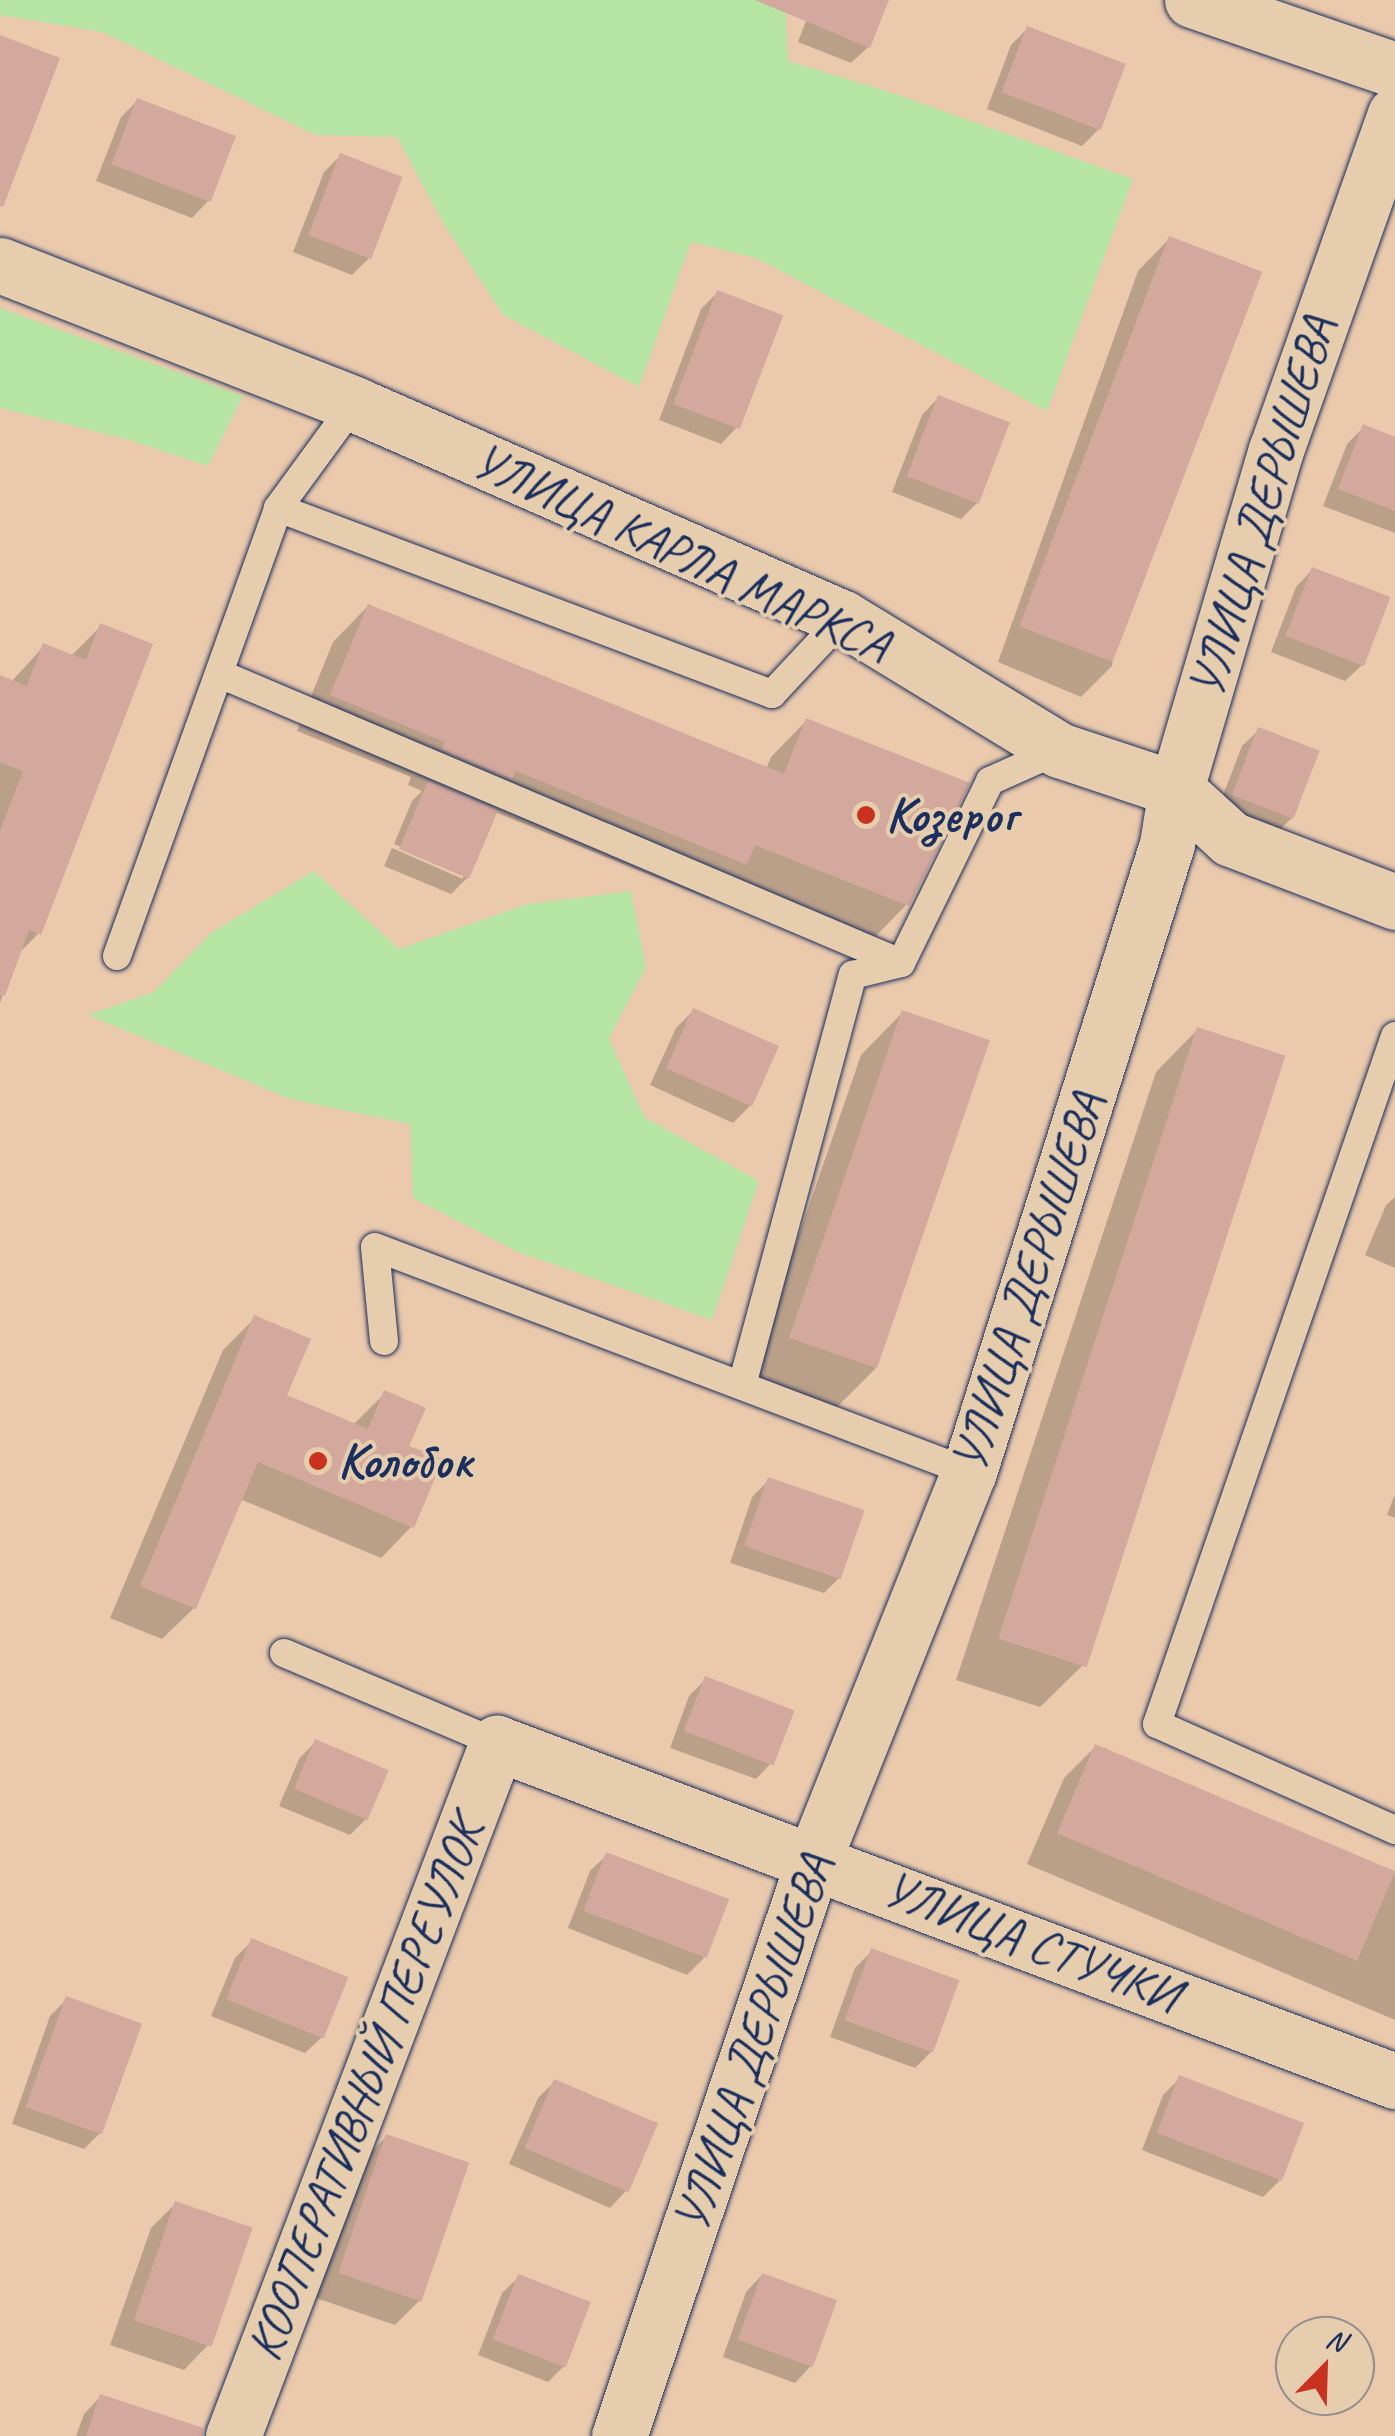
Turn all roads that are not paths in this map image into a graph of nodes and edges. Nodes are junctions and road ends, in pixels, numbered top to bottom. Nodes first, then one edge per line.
1 (1192, 0) edge
2 (1395, 70) edge
3 (1395, 114) edge
4 (0, 265) edge
5 (354, 404) junction
6 (278, 508) junction
7 (843, 618) junction
8 (220, 674) junction
9 (1059, 750) junction
10 (1176, 789) junction
11 (1395, 902) edge
12 (117, 956) dead end
13 (902, 963) junction
14 (1395, 1036) edge
15 (384, 1341) dead end
16 (742, 1385) junction
17 (969, 1472) junction
18 (284, 1652) dead end
19 (497, 1743) junction
20 (1395, 1830) edge
21 (814, 1859) junction
22 (1395, 2081) edge
23 (233, 2436) edge
24 (619, 2436) edge

1 - 2 street
3 - 10 street, УЛИЦА ДЕРЫШЕВА
4 - 5 street, УЛИЦА КАРЛА МАРКСА
5 - 6 lane
5 - 7 street, УЛИЦА КАРЛА МАРКСА
6 - 7 lane
6 - 8 lane
7 - 9 street, УЛИЦА КАРЛА МАРКСА
8 - 12 lane
8 - 13 lane
9 - 10 street, УЛИЦА КАРЛА МАРКСА
9 - 13 lane
10 - 11 street, УЛИЦА КАРЛА МАРКСА
10 - 17 street, УЛИЦА ДЕРЫШЕВА
13 - 16 lane
14 - 20 lane
15 - 16 lane
16 - 17 lane
17 - 21 street, УЛИЦА ДЕРЫШЕВА
18 - 19 lane
19 - 21 street, УЛИЦА СТУЧКИ
19 - 23 street, КООПЕРАТИВНЫЙ ПЕРЕУЛОК
21 - 22 street, УЛИЦА СТУЧКИ
21 - 24 street, УЛИЦА ДЕРЫШЕВА

